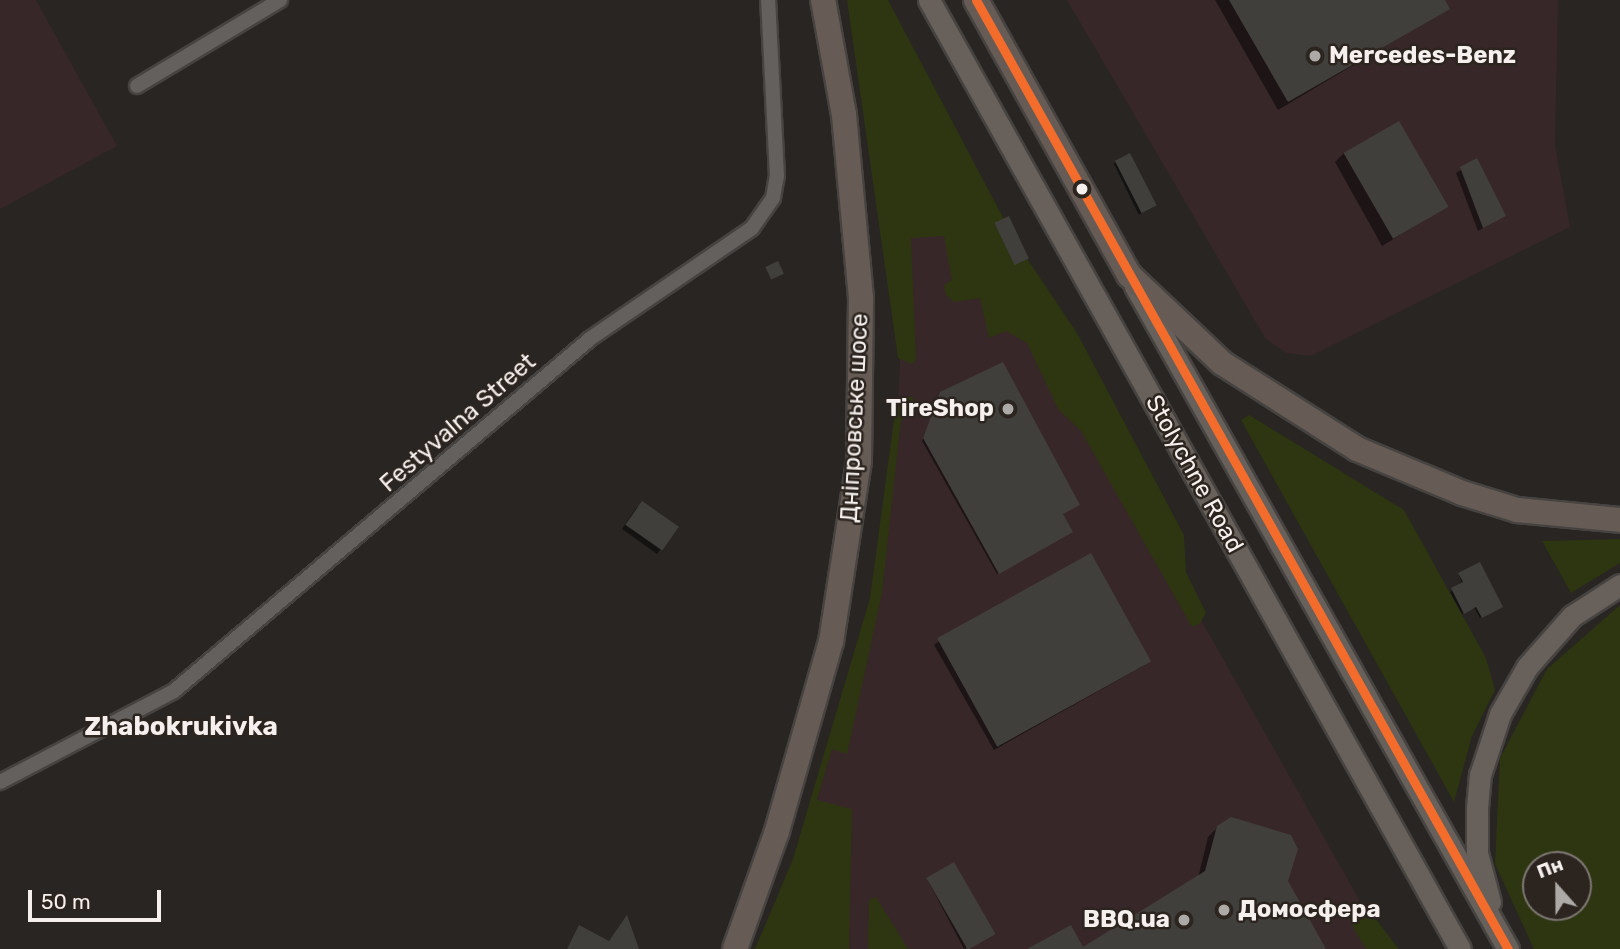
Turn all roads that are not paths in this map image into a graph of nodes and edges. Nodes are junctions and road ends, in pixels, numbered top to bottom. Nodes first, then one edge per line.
1 (280, 0) edge
2 (768, 0) edge
3 (823, 0) edge
4 (929, 0) edge
5 (976, 0) edge
6 (137, 86) dead end
7 (1129, 275) junction
8 (1620, 520) edge
9 (1620, 585) edge
10 (0, 782) edge
11 (1503, 940) edge
12 (735, 949) edge
13 (1460, 949) edge

1 - 6 street
2 - 10 street, Festyvalna Street
3 - 12 highway, Дніпровське шосе
4 - 13 main road, Stolychne Road
5 - 7 highway, Stolychne Road
7 - 8 highway
7 - 11 main road, Stolychne Road
9 - 11 main road

